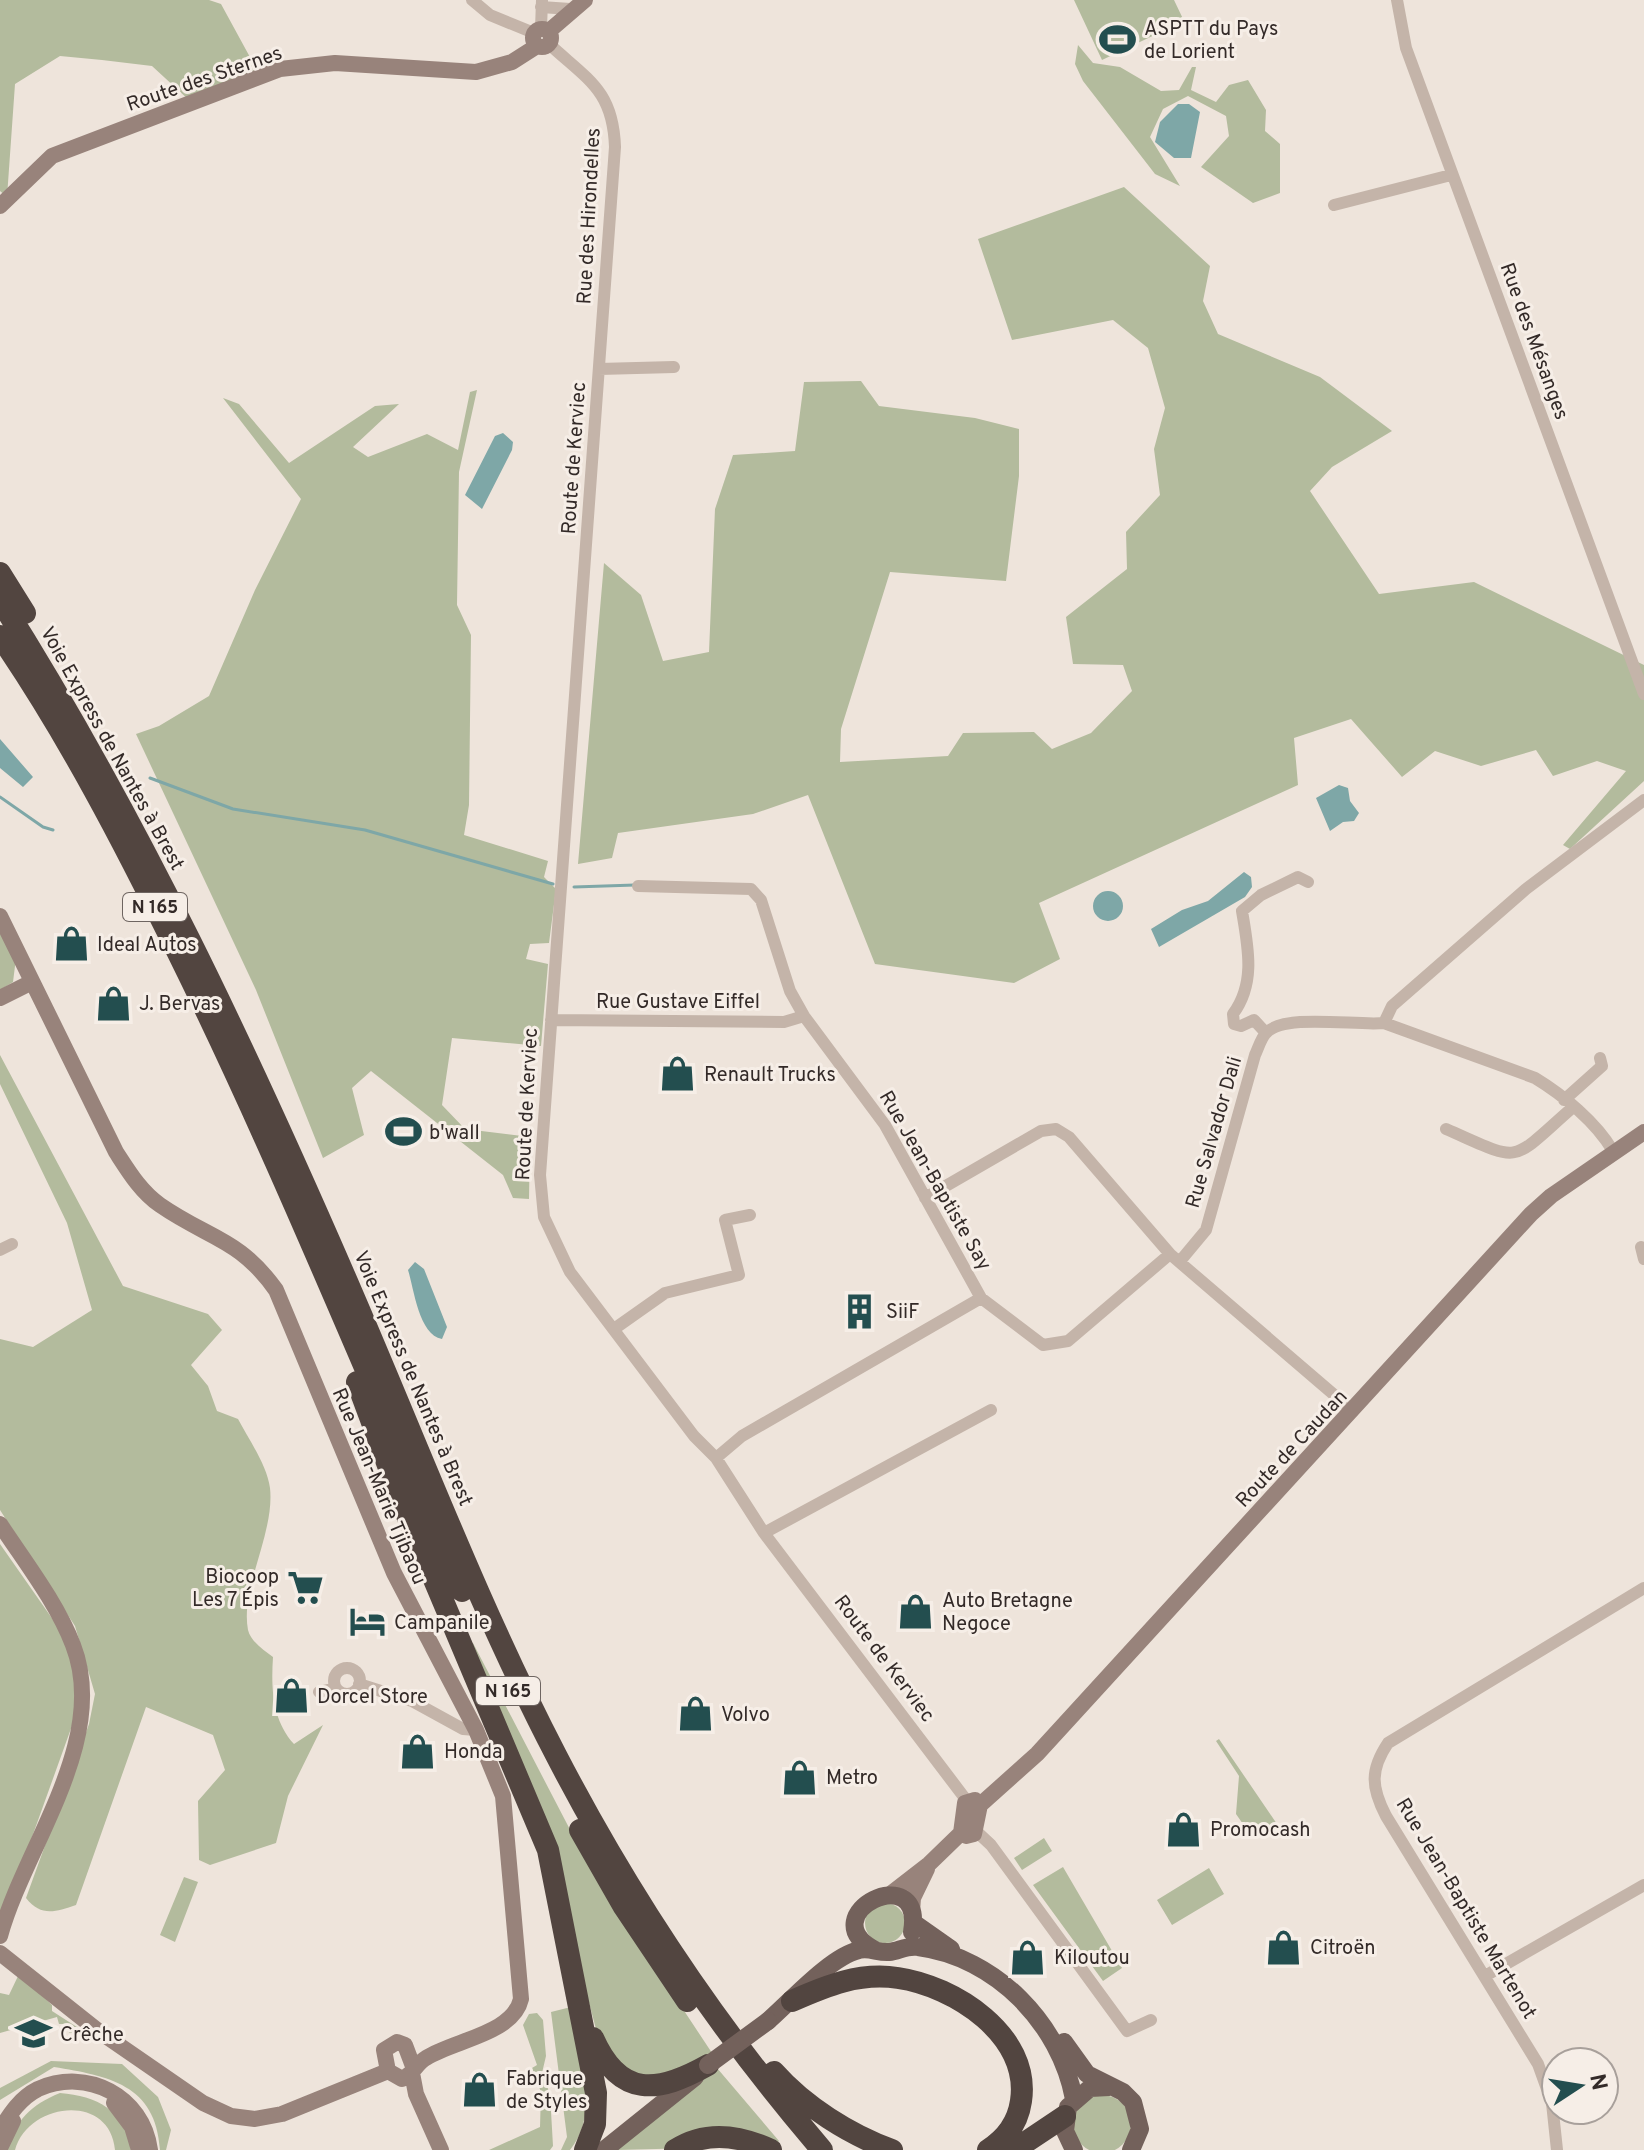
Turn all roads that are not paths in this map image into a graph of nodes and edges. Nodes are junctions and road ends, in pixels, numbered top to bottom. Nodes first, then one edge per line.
1 (472, 0) edge
2 (1397, 0) edge
3 (542, 3) edge
4 (578, 5) edge
5 (542, 37) junction
6 (1451, 175) junction
7 (1334, 205) dead end
8 (0, 206) edge
9 (674, 367) dead end
10 (599, 369) junction
11 (0, 573) edge
12 (0, 600) edge
13 (0, 636) edge
14 (1644, 694) edge
15 (85, 740) junction
16 (1644, 800) edge
17 (1308, 882) dead end
18 (638, 886) dead end
19 (0, 916) edge
20 (32, 982) junction
21 (0, 998) edge
22 (804, 1016) junction
23 (551, 1020) junction
24 (1384, 1023) junction
25 (1266, 1033) junction
26 (1600, 1058) dead end
27 (1568, 1104) junction
28 (1446, 1129) dead end
29 (1644, 1132) edge
30 (1613, 1151) junction
31 (288, 1190) junction
32 (925, 1198) junction
33 (750, 1215) dead end
34 (1175, 1257) junction
35 (981, 1298) junction
36 (614, 1329) junction
37 (991, 1410) dead end
38 (1353, 1411) junction
39 (716, 1458) junction
40 (0, 1524) edge
41 (764, 1533) junction
42 (1644, 1588) edge
43 (486, 1608) junction
44 (359, 1684) junction
45 (336, 1688) junction
46 (319, 1692) dead end
47 (476, 1730) junction
48 (970, 1818) junction
49 (929, 1864) junction
50 (1644, 1885) edge
51 (889, 1895) junction
52 (913, 1918) junction
53 (0, 1936) edge
54 (900, 1948) junction
55 (875, 1950) junction
56 (0, 1953) edge
57 (571, 1956) junction
58 (1485, 1976) junction
59 (792, 2001) junction
60 (1151, 2020) dead end
61 (451, 2045) junction
62 (409, 2051) junction
63 (708, 2065) junction
64 (403, 2073) junction
65 (1109, 2087) junction
66 (798, 2097) junction
67 (3, 2127) edge
68 (1140, 2129) junction
69 (1068, 2131) edge
70 (1152, 2148) edge
71 (139, 2150) edge
72 (150, 2150) edge
73 (432, 2150) edge
74 (441, 2150) edge
75 (585, 2150) edge
76 (604, 2150) edge
77 (675, 2150) edge
78 (771, 2150) edge
79 (803, 2150) edge
80 (822, 2150) edge
81 (892, 2150) edge
82 (910, 2150) edge
83 (988, 2150) edge
84 (1014, 2150) edge
85 (1131, 2150) edge
86 (1557, 2150) edge

1 - 5 street
2 - 6 street, Rue des Mésanges
3 - 4 street
3 - 5 street
4 - 5 street, Route des Sternes
5 - 8 street, Route des Sternes
5 - 10 street, Rue des Hirondelles
6 - 7 street
6 - 14 street, Rue des Mésanges
9 - 10 street
10 - 23 street, Route de Kerviec
11 - 15 highway
12 - 15 highway, Voie Express de Nantes à Brest / N 165
13 - 31 highway, Voie Express de Nantes à Brest / N 165
15 - 43 highway, Voie Express de Nantes à Brest / N 165
16 - 24 street
17 - 25 street
18 - 22 street, Rue Jean-Baptiste Say
19 - 20 street, Rue Jean-Marie Tjibaou
20 - 21 street
20 - 47 street, Rue Jean-Marie Tjibaou
22 - 23 street, Rue Gustave Eiffel
22 - 32 street, Rue Jean-Baptiste Say
23 - 36 street, Route de Kerviec
24 - 25 street
24 - 27 street
25 - 34 street, Rue Salvador Dali
26 - 27 street
27 - 28 street
27 - 30 street
29 - 30 street, Route de Caudan
30 - 38 street, Route de Caudan
31 - 57 highway
31 - 79 highway, Voie Express de Nantes à Brest / N 165
32 - 34 street
32 - 35 street, Rue Jean-Baptiste Say
33 - 36 street
34 - 35 street, Rue Salvador Dali
34 - 38 street
35 - 39 street
36 - 39 street, Route de Kerviec
37 - 41 street
38 - 48 street, Route de Caudan
39 - 41 street, Route de Kerviec
40 - 53 street
41 - 48 street, Route de Kerviec
42 - 58 street, Rue Jean-Baptiste Martenot
43 - 66 highway, N 165
43 - 80 highway, Voie Express de Nantes à Brest / N 165
44 - 45 street
44 - 45 street
44 - 47 street
45 - 46 street
47 - 61 street, Rue Jean-Marie Tjibaou
48 - 49 street, Route de Caudan
48 - 60 street, Route de Kerviec
49 - 51 street, Route de Caudan
49 - 52 street, Route de Caudan
50 - 58 street
51 - 52 main road
51 - 55 main road
52 - 54 main road
52 - 65 main road
54 - 55 main road
54 - 69 main road
55 - 59 main road
56 - 64 street, Rue Jean-Marie Tjibaou
57 - 63 highway
57 - 75 highway
58 - 86 street, Rue Jean-Baptiste Martenot
59 - 63 main road, bridge
59 - 83 highway
61 - 62 street, Rue Jean-Marie Tjibaou
61 - 64 street, Rue Jean-Marie Tjibaou
62 - 64 street
62 - 64 street, Rue Jean-Marie Tjibaou
63 - 76 main road
64 - 73 street
64 - 74 street
65 - 68 main road
65 - 69 main road
66 - 81 highway
66 - 82 highway
67 - 71 street
67 - 72 street
68 - 70 main road
68 - 85 main road
69 - 84 highway
77 - 78 highway

